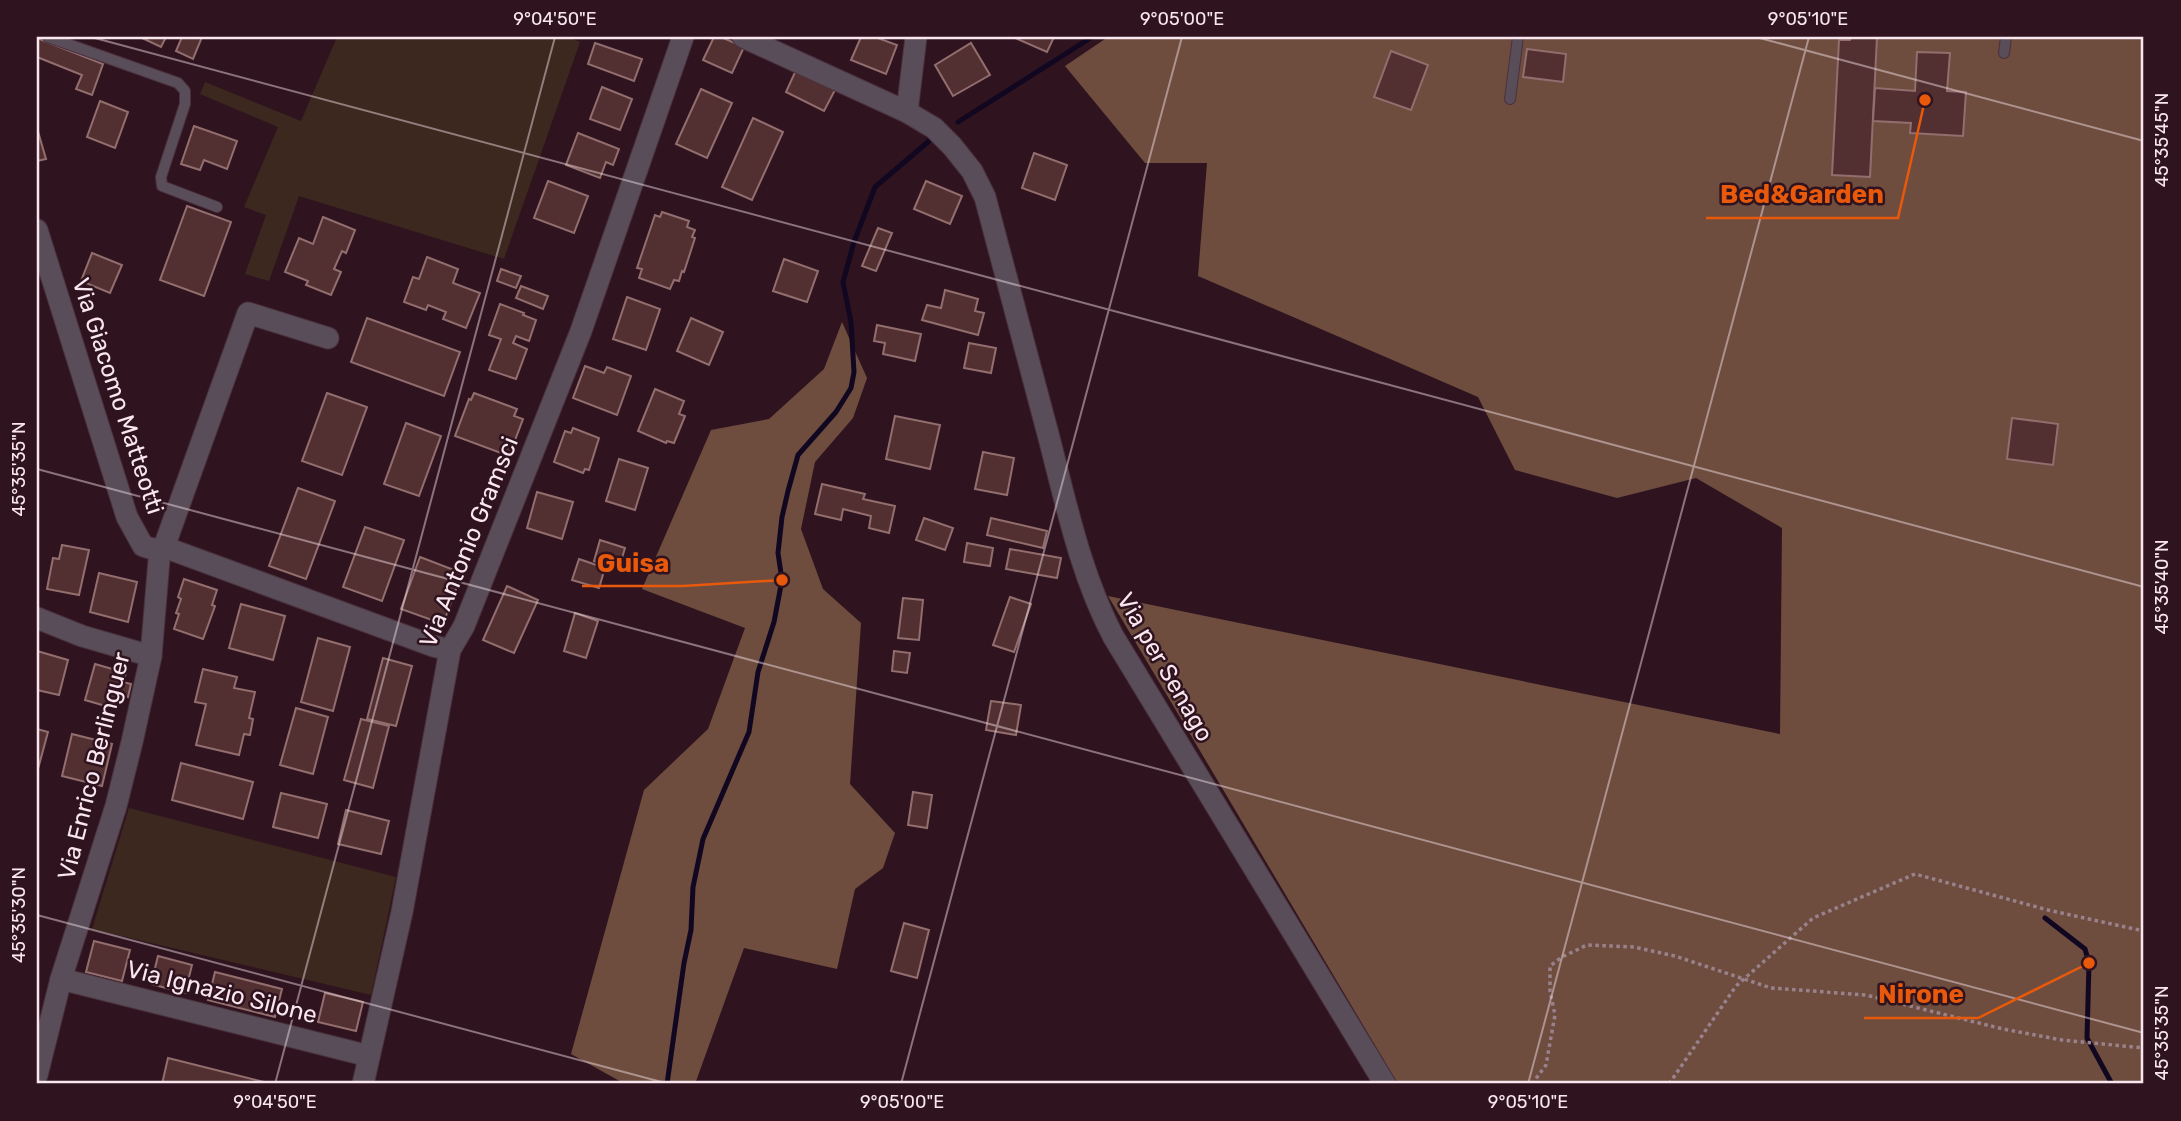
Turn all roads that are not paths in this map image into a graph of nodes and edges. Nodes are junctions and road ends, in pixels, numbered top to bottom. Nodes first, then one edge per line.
1 (48, 37) edge
2 (683, 37) edge
3 (743, 37) edge
4 (916, 37) edge
5 (1518, 37) edge
6 (2006, 37) edge
7 (2004, 53) dead end
8 (1510, 99) dead end
9 (907, 112) junction
10 (217, 206) dead end
11 (37, 230) edge
12 (328, 338) dead end
13 (162, 548) junction
14 (37, 618) edge
15 (450, 649) junction
16 (151, 656) junction
17 (61, 979) junction
18 (369, 1056) junction
19 (37, 1075) edge
20 (363, 1084) edge
21 (1385, 1084) edge

1 - 10 lane
2 - 15 street, Via Antonio Gramsci
3 - 9 street, Via per Senago
4 - 9 street
5 - 8 lane
6 - 7 lane
9 - 21 street, Via per Senago
11 - 13 street, Via Giacomo Matteotti
12 - 13 street, Via Enrico Berlinguer
13 - 15 street, Via Giacomo Matteotti
13 - 16 street, Via Enrico Berlinguer
14 - 16 street
15 - 18 street, Via Antonio Gramsci
16 - 17 street, Via Enrico Berlinguer
17 - 18 street, Via Ignazio Silone
17 - 19 street, Via Enrico Berlinguer
18 - 20 street, Via Antonio Gramsci

